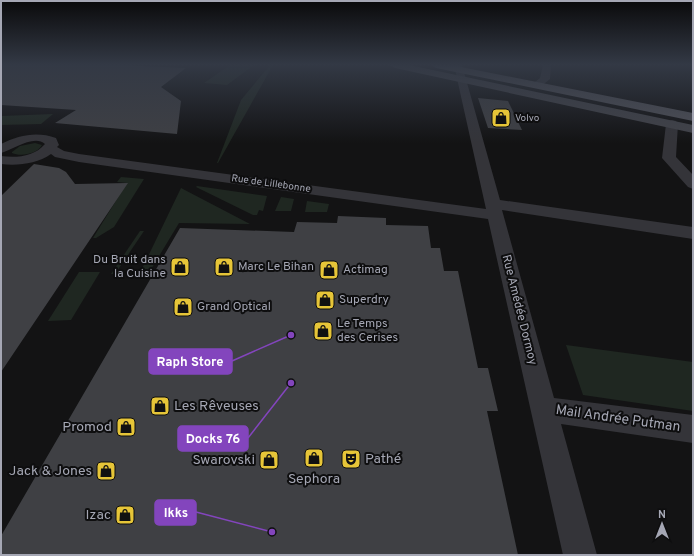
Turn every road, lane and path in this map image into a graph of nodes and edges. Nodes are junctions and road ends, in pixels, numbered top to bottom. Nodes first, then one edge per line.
1 (465, 91) edge
2 (540, 91) edge
3 (561, 91) edge
4 (693, 117) edge
5 (672, 124) junction
6 (693, 129) edge
7 (50, 148) junction
8 (1, 149) edge
9 (7, 160) edge
10 (1, 172) edge
11 (693, 184) edge
12 (493, 209) junction
13 (693, 233) edge
14 (544, 409) junction
15 (693, 429) edge
16 (580, 555) edge

1 - 12 street, Rue Amédée Dormoy
2 - 5 street
3 - 4 main road
5 - 6 street
5 - 11 street
7 - 8 street
7 - 9 street
7 - 12 street, Rue de Lillebonne
9 - 10 street
12 - 13 street, Rue de Lillebonne
12 - 14 street, Rue Amédée Dormoy
14 - 15 street, Mail Andrée Putman
14 - 16 street, Rue Amédée Dormoy

